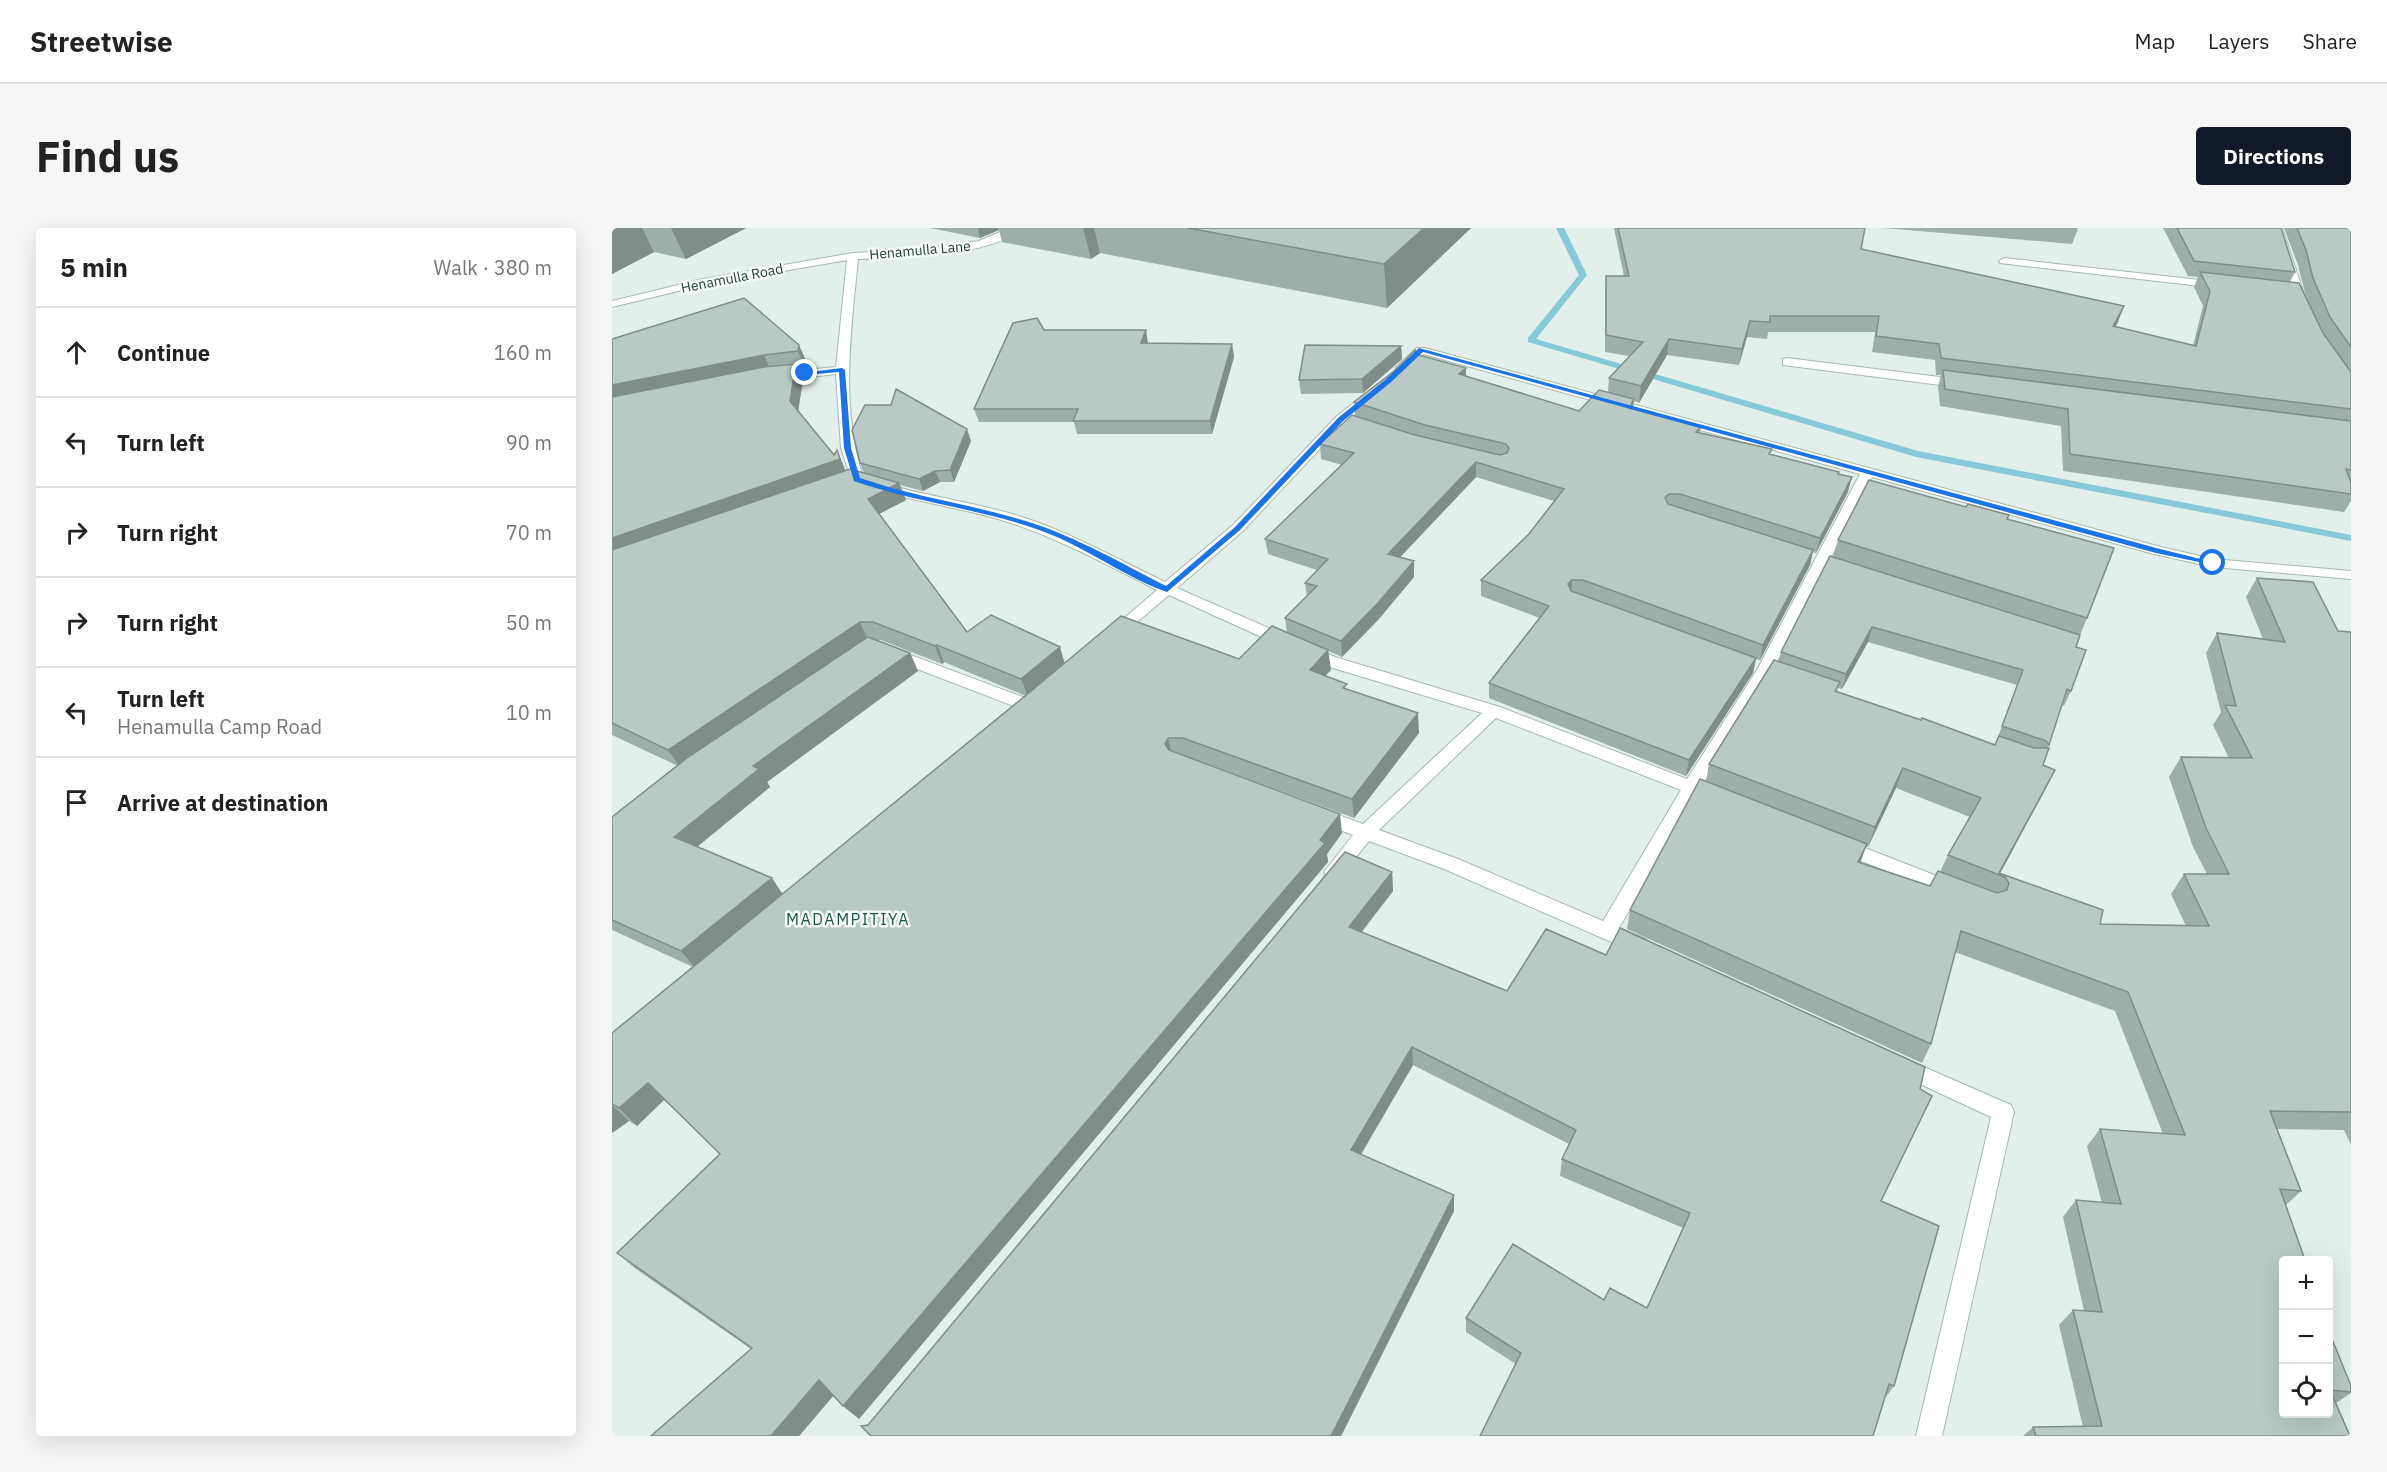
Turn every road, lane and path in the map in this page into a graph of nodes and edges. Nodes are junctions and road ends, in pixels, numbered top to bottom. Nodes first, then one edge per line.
1 (1018, 228) edge
2 (2277, 228) edge
3 (853, 255) junction
4 (2004, 261) dead end
5 (2227, 286) edge
6 (612, 304) edge
7 (2306, 314) edge
8 (1787, 362) dead end
9 (842, 370) junction
10 (760, 379) edge
11 (1975, 386) edge
12 (1341, 419) junction
13 (1361, 426) edge
14 (1868, 472) junction
15 (2351, 575) edge
16 (1167, 589) junction
17 (874, 646) edge
18 (1098, 648) edge
19 (1494, 711) junction
20 (1011, 721) edge
21 (1691, 788) junction
22 (1735, 805) edge
23 (1301, 808) edge
24 (1366, 832) junction
25 (1823, 839) edge
26 (1321, 887) edge
27 (1966, 895) edge
28 (1607, 931) junction
29 (1660, 955) edge
30 (1885, 1058) edge
31 (1929, 1436) edge

1 - 3 street, Henamulla Lane
2 - 7 street
3 - 6 street, Henamulla Road
3 - 9 street
4 - 5 street
8 - 11 street
9 - 10 street
9 - 16 street
12 - 13 street
12 - 14 street
12 - 16 street
14 - 15 street
14 - 21 street
16 - 18 street
16 - 19 street
17 - 20 street
19 - 21 street
19 - 24 street
21 - 22 street
21 - 28 street
23 - 24 street
24 - 26 street
24 - 28 street
25 - 27 street
28 - 29 street
30 - 31 street

